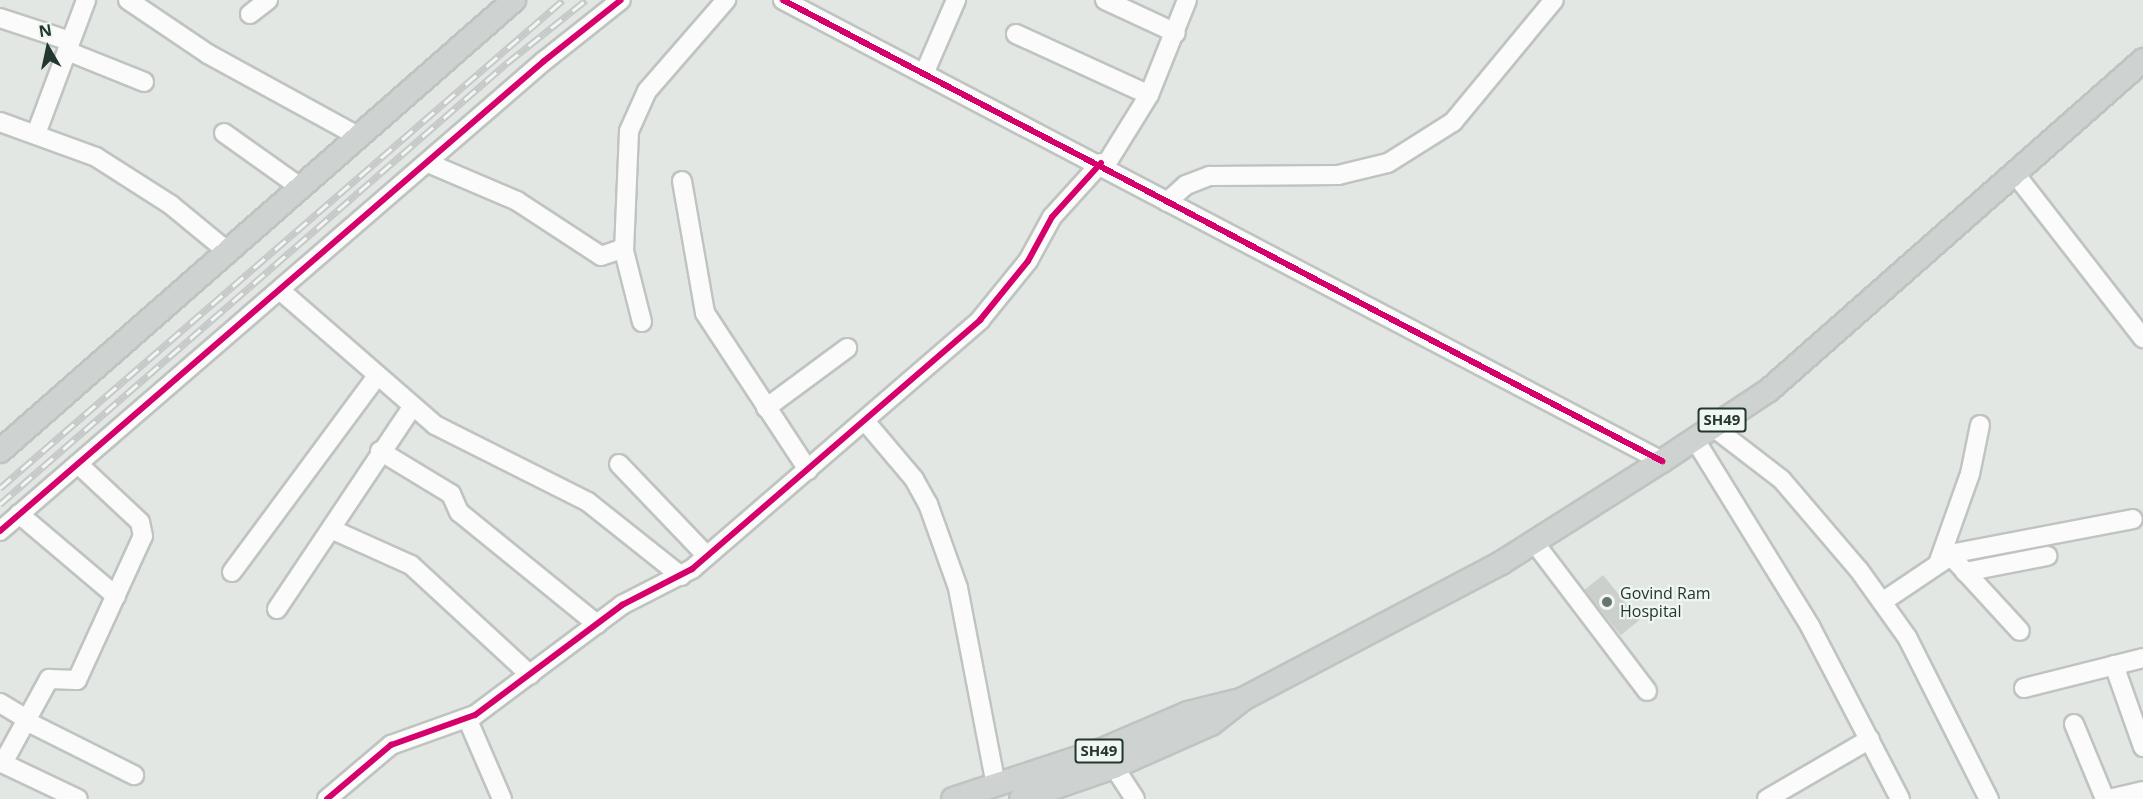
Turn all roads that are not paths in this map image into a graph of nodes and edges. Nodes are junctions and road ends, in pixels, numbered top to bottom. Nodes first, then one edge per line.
1 (86, 0) edge
2 (128, 0) edge
3 (268, 0) edge
4 (514, 0) edge
5 (621, 0) edge
6 (726, 0) edge
7 (956, 0) edge
8 (1105, 0) edge
9 (1187, 0) edge
10 (1554, 0) edge
11 (785, 1) edge
12 (250, 14) dead end
13 (0, 18) edge
14 (1176, 33) junction
15 (1016, 34) dead end
16 (68, 46) junction
17 (2143, 60) edge
18 (924, 74) junction
19 (144, 82) dead end
20 (1149, 95) junction
21 (0, 122) edge
22 (224, 133) dead end
23 (36, 134) junction
24 (358, 136) junction
25 (428, 163) junction
26 (1103, 165) junction
27 (2016, 175) junction
28 (682, 181) dead end
29 (300, 187) junction
30 (1167, 202) junction
31 (624, 248) junction
32 (227, 251) junction
33 (281, 291) junction
34 (642, 322) dead end
35 (2143, 338) edge
36 (847, 348) dead end
37 (377, 376) junction
38 (412, 407) junction
39 (766, 408) junction
40 (865, 421) junction
41 (1980, 424) dead end
42 (1703, 432) junction
43 (0, 451) edge
44 (380, 451) junction
45 (1662, 461) junction
46 (78, 464) junction
47 (619, 465) dead end
48 (807, 470) junction
49 (19, 514) junction
50 (2133, 519) dead end
51 (333, 530) junction
52 (0, 531) edge
53 (1534, 542) junction
54 (707, 555) junction
55 (2048, 556) dead end
56 (1945, 558) junction
57 (232, 572) dead end
58 (1965, 572) junction
59 (681, 576) junction
60 (116, 596) junction
61 (1882, 602) junction
62 (277, 609) dead end
63 (597, 624) junction
64 (2020, 631) dead end
65 (2143, 658) edge
66 (2114, 665) junction
67 (530, 675) junction
68 (2024, 688) dead end
69 (1647, 691) dead end
70 (0, 703) edge
71 (467, 718) junction
72 (27, 720) junction
73 (2074, 724) dead end
74 (1870, 739) junction
75 (2143, 747) edge
76 (1109, 758) junction
77 (2, 762) edge
78 (134, 775) dead end
79 (996, 785) junction
80 (2143, 791) edge
81 (78, 799) edge
82 (327, 799) edge
83 (502, 799) edge
84 (953, 799) edge
85 (1022, 799) edge
86 (1135, 799) edge
87 (1767, 799) edge
88 (1900, 799) edge
89 (1989, 799) edge
90 (2107, 799) edge

1 - 16 street
2 - 24 street
3 - 12 street
4 - 24 main road
5 - 25 street
6 - 31 street
7 - 18 street
8 - 14 street
9 - 14 street
10 - 30 street
11 - 18 street
13 - 16 street
14 - 20 street
15 - 20 street
16 - 19 street
16 - 23 street
17 - 27 main road, SH49
18 - 26 street
20 - 26 street
21 - 23 street
22 - 29 street
23 - 32 street
24 - 29 main road
25 - 31 street
25 - 33 street
26 - 30 street
26 - 40 street
27 - 35 street
27 - 42 main road, SH49
28 - 39 street
29 - 32 main road
30 - 45 street
31 - 34 street
32 - 43 main road
33 - 37 street
33 - 46 street
36 - 39 street
37 - 38 street
37 - 57 street
38 - 44 street
38 - 59 street
39 - 48 street
40 - 48 street
40 - 79 street
41 - 56 street
42 - 45 main road, SH49
42 - 61 street
42 - 74 street
44 - 51 street
44 - 63 street
45 - 53 main road, SH49
46 - 49 street
46 - 60 street
47 - 54 street
48 - 54 street
49 - 52 street
49 - 60 street
50 - 56 street
51 - 62 street
51 - 67 street
53 - 69 street
53 - 76 main road, SH49
54 - 59 street
55 - 58 street
56 - 58 street
56 - 61 street
58 - 64 street
59 - 63 street
60 - 72 street
61 - 89 street
63 - 67 street
65 - 66 street
66 - 68 street
66 - 75 street
67 - 71 street
70 - 72 street
71 - 82 street
71 - 83 street
72 - 77 street
72 - 78 street
73 - 90 street
74 - 87 street
74 - 88 street
76 - 79 main road, SH49
76 - 85 main road, SH49
76 - 86 street
77 - 81 street
79 - 84 main road, SH49
80 - 90 street

